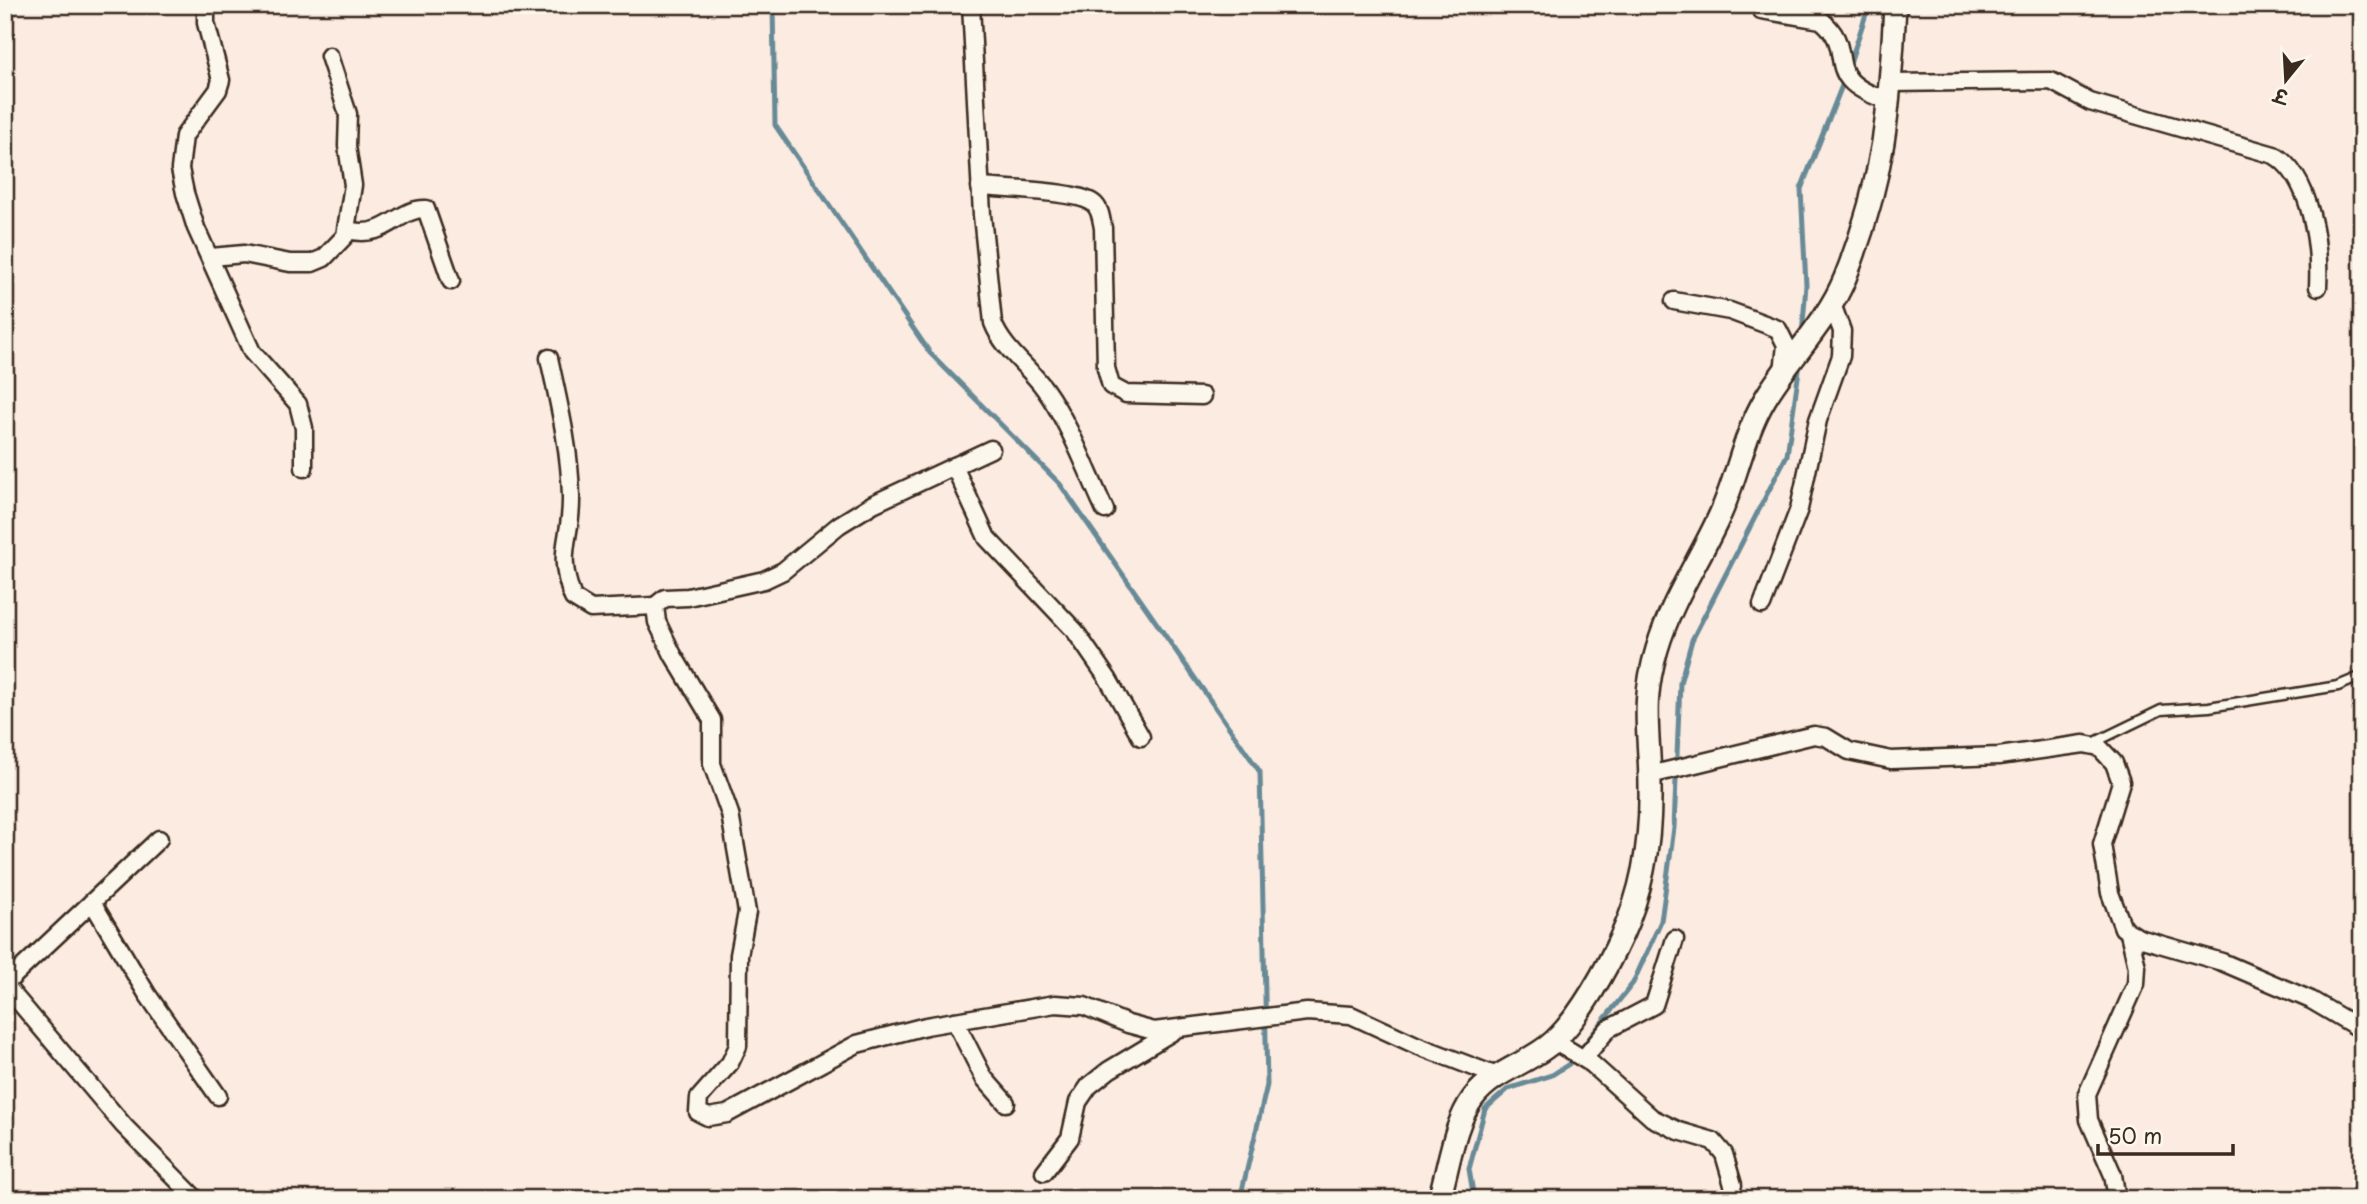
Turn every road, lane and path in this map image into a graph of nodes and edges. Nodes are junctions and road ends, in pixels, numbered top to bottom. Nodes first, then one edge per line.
1 (206, 5) edge
2 (971, 5) edge
3 (1895, 5) edge
4 (1761, 10) dead end
5 (329, 56) dead end
6 (1891, 92) junction
7 (980, 187) junction
8 (347, 230) junction
9 (211, 257) junction
10 (451, 281) dead end
11 (2318, 287) dead end
12 (1674, 301) dead end
13 (1832, 304) junction
14 (548, 358) dead end
15 (1783, 375) junction
16 (1202, 396) dead end
17 (991, 449) dead end
18 (954, 466) junction
19 (304, 468) dead end
20 (1105, 510) dead end
21 (1762, 605) dead end
22 (655, 606) junction
23 (2362, 676) edge
24 (1141, 737) dead end
25 (2091, 744) junction
26 (1650, 775) junction
27 (159, 839) dead end
28 (92, 902) junction
29 (2129, 933) junction
30 (1675, 939) dead end
31 (5, 984) edge
32 (955, 1021) junction
33 (1176, 1030) junction
34 (2362, 1030) edge
35 (1554, 1041) junction
36 (1584, 1058) junction
37 (1497, 1076) junction
38 (218, 1096) dead end
39 (1006, 1103) dead end
40 (1044, 1171) dead end
41 (1733, 1185) dead end
42 (197, 1199) edge
43 (1439, 1199) edge
44 (2117, 1199) edge

1 - 9 street
2 - 7 street
3 - 6 street
4 - 6 street
5 - 8 street
6 - 11 street
6 - 13 street
7 - 16 street
7 - 20 street
8 - 9 street
8 - 10 street
9 - 19 street
12 - 15 street
13 - 15 street
13 - 21 street
14 - 22 street
15 - 26 street
17 - 18 street
18 - 22 street
18 - 24 street
22 - 32 street
23 - 25 lane
25 - 26 street
25 - 29 street
26 - 35 street
27 - 28 street
28 - 31 street
28 - 38 street
29 - 34 street
29 - 44 street
30 - 36 street
31 - 42 street
32 - 33 street
32 - 39 street
33 - 37 street
33 - 40 street
35 - 36 street
35 - 37 street
36 - 41 street
37 - 43 street

